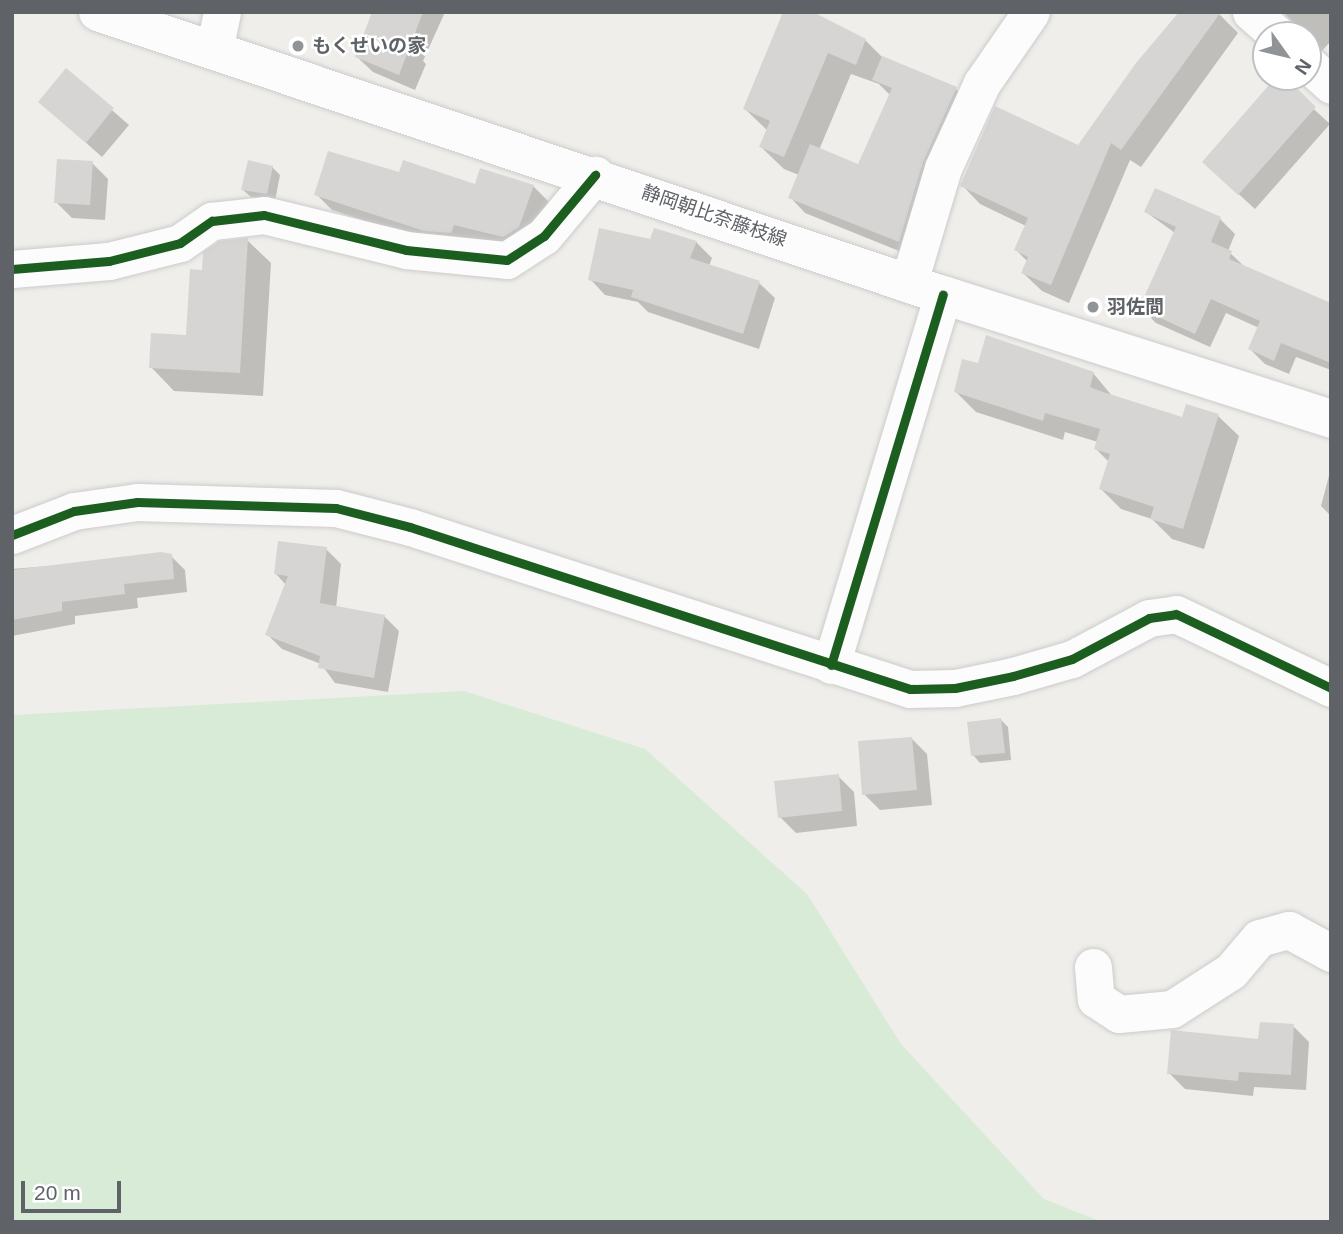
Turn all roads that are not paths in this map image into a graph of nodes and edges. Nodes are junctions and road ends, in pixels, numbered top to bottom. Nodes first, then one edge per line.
1 (98, 12) edge
2 (222, 12) edge
3 (1031, 12) edge
4 (214, 50) junction
5 (595, 175) junction
6 (12, 269) edge
7 (926, 289) junction
8 (1331, 419) edge
9 (12, 535) edge
10 (831, 665) junction
11 (1331, 688) edge
12 (1331, 953) edge
13 (1093, 967) dead end

1 - 4 main road, 静岡朝比奈藤枝線
2 - 4 street
3 - 7 street
4 - 5 main road, 静岡朝比奈藤枝線
5 - 6 street
5 - 7 main road, 静岡朝比奈藤枝線
7 - 8 main road, 静岡朝比奈藤枝線
7 - 10 street
9 - 10 street
10 - 11 street
12 - 13 street

